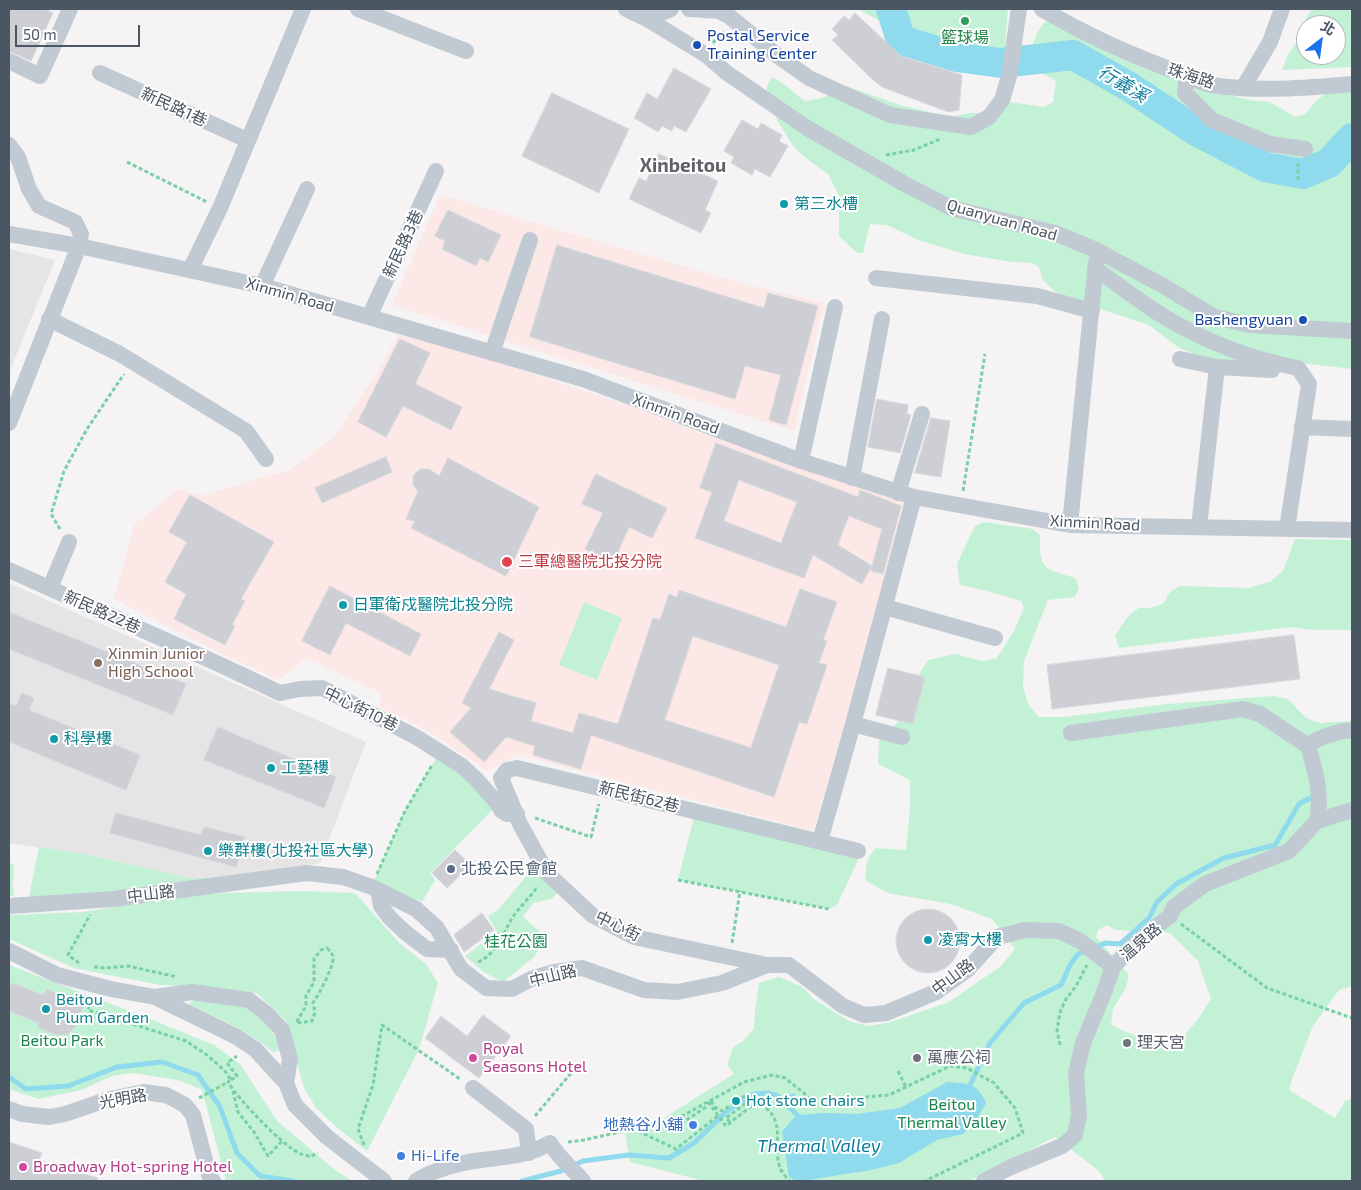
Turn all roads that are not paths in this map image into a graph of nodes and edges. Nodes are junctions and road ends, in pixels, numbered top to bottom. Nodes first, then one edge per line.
1 (70, 9) edge
2 (303, 9) edge
3 (358, 9) edge
4 (626, 9) edge
5 (671, 9) edge
6 (689, 9) edge
7 (1019, 9) edge
8 (1042, 9) edge
9 (1282, 9) edge
10 (718, 10) edge
11 (647, 19) junction
12 (466, 51) dead end
13 (9, 61) edge
14 (100, 73) dead end
15 (1187, 75) junction
16 (1352, 84) edge
17 (1243, 88) junction
18 (247, 140) junction
19 (9, 145) edge
20 (1305, 149) dead end
21 (436, 171) dead end
22 (308, 189) dead end
23 (9, 234) edge
24 (530, 240) dead end
25 (79, 246) junction
26 (1096, 250) junction
27 (190, 270) junction
28 (1097, 270) junction
29 (876, 278) dead end
30 (262, 286) junction
31 (835, 307) dead end
32 (1092, 311) junction
33 (369, 317) junction
34 (49, 319) junction
35 (882, 320) dead end
36 (1352, 331) edge
37 (492, 353) junction
38 (1180, 359) dead end
39 (1217, 366) junction
40 (1272, 370) dead end
41 (922, 414) dead end
42 (9, 423) edge
43 (1302, 427) junction
44 (1352, 430) edge
45 (266, 459) dead end
46 (801, 461) junction
47 (852, 478) junction
48 (906, 495) junction
49 (1070, 525) junction
50 (1198, 527) junction
51 (1287, 528) junction
52 (1352, 530) edge
53 (69, 542) road end
54 (9, 570) edge
55 (50, 588) junction
56 (885, 607) junction
57 (994, 638) dead end
58 (223, 666) joint
59 (854, 724) junction
60 (1352, 730) edge
61 (1071, 733) dead end
62 (902, 737) dead end
63 (1308, 746) junction
64 (1352, 810) edge
65 (517, 814) junction
66 (1317, 822) junction
67 (820, 841) junction
68 (858, 851) dead end
69 (376, 885) junction
70 (9, 906) edge
71 (451, 950) junction
72 (9, 951) edge
73 (767, 965) junction
74 (1113, 967) junction
75 (155, 997) junction
76 (286, 1083) junction
77 (473, 1088) road end
78 (9, 1109) edge
79 (529, 1153) junction
80 (213, 1181) edge
81 (384, 1181) edge
82 (416, 1181) edge
83 (583, 1181) edge
84 (984, 1181) edge

1 - 13 street
2 - 18 street
3 - 12 street
4 - 11 street, Quanyuan Road
5 - 11 street
6 - 10 street
7 - 10 street
8 - 15 street, 珠海路
9 - 17 street
11 - 26 street, Quanyuan Road
14 - 18 street, 新民路1巷
15 - 17 street, 珠海路
15 - 20 street
16 - 17 street, 珠海路
18 - 27 street
19 - 25 street
21 - 33 street, 新民路3巷
22 - 30 street
23 - 25 street, Xinmin Road
24 - 37 street
25 - 27 street, Xinmin Road
25 - 34 street
26 - 28 street
26 - 36 street, Quanyuan Road
27 - 30 street, Xinmin Road
28 - 32 street
28 - 43 street
29 - 32 street
30 - 33 street, Xinmin Road
31 - 46 street
32 - 49 street
33 - 37 street, Xinmin Road
34 - 42 street
34 - 45 street
35 - 47 street
37 - 46 street, Xinmin Road
38 - 39 street
39 - 40 street
39 - 50 street
41 - 48 street
43 - 44 street
43 - 51 street
46 - 47 street, Xinmin Road
47 - 48 street, Xinmin Road
48 - 49 street, Xinmin Road
48 - 56 street
49 - 50 street, Xinmin Road
50 - 51 street, Xinmin Road
51 - 52 street, Xinmin Road
53 - 55 street
54 - 55 street, 新民路22巷
55 - 58 street, 新民路22巷
56 - 57 street
56 - 59 street
58 - 65 street, 中心街10巷
59 - 62 street
59 - 67 street
60 - 63 street
61 - 63 street
63 - 66 street
64 - 66 street, 溫泉路
65 - 67 street, 新民街62巷
65 - 73 street, 中心街
66 - 74 street, 溫泉路
67 - 68 street, 新民街62巷
69 - 70 street, 中山路
69 - 71 street, 中山路
69 - 71 street
71 - 73 street, 中山路
72 - 75 street
73 - 74 street, 中山路
74 - 84 street, 溫泉路
75 - 76 street
75 - 76 street
76 - 81 street
77 - 79 street
78 - 80 street, 光明路
79 - 82 street
79 - 83 street

